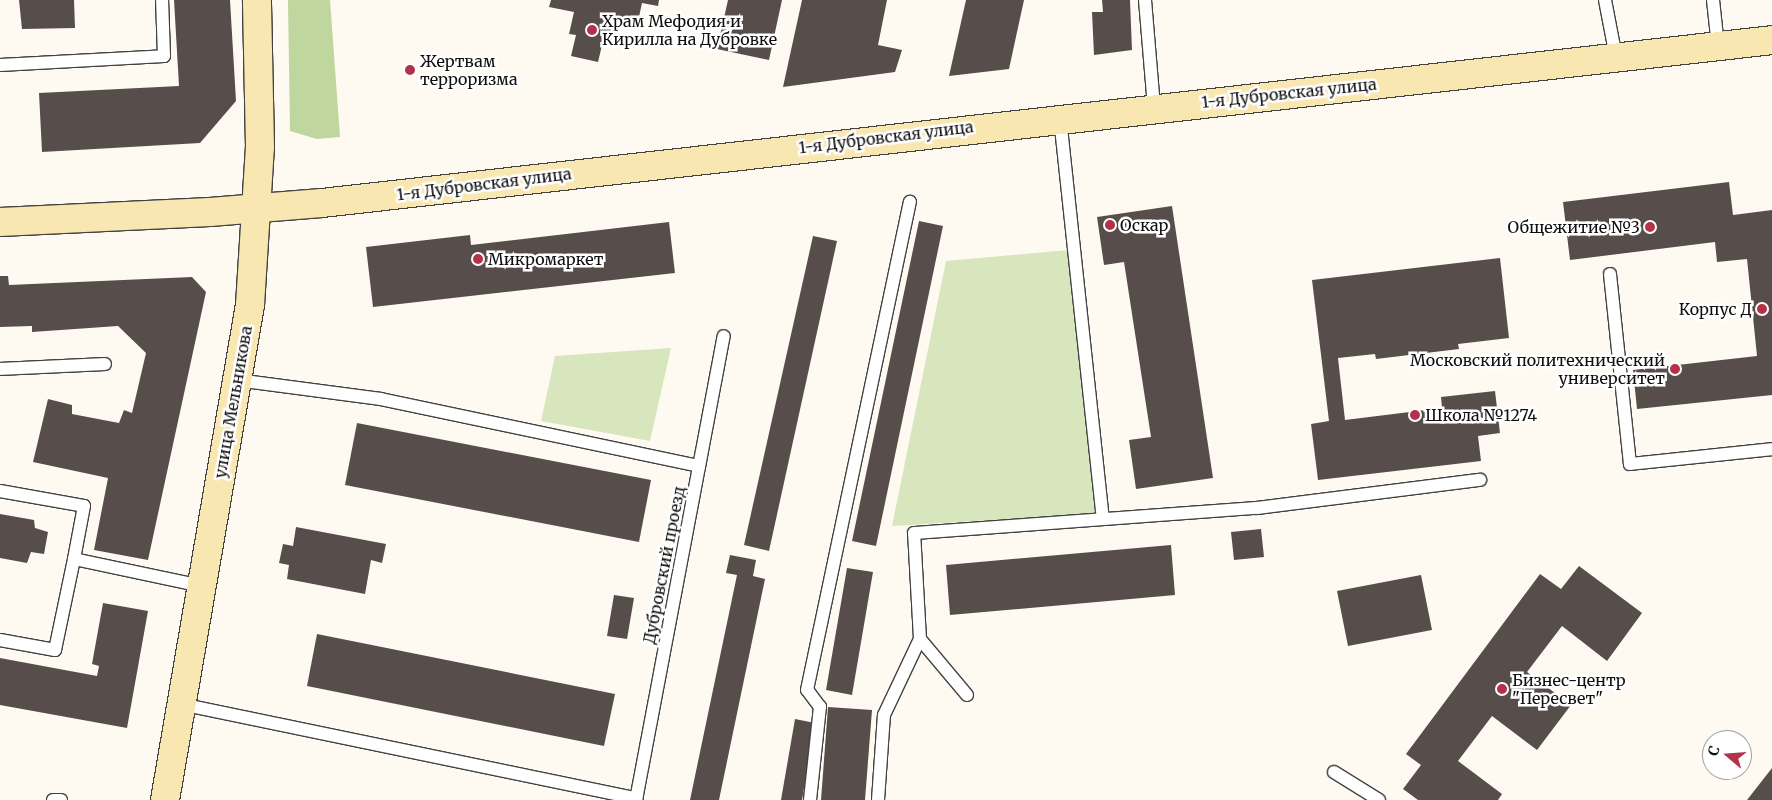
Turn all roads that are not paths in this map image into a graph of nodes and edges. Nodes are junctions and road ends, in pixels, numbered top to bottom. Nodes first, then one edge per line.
1 (162, 0) edge
2 (257, 0) edge
3 (1145, 0) edge
4 (1605, 0) edge
5 (1712, 0) edge
6 (1772, 40) edge
7 (1718, 46) junction
8 (1616, 57) junction
9 (0, 65) edge
10 (1154, 107) junction
11 (1060, 118) junction
12 (910, 202) dead end
13 (258, 208) junction
14 (0, 222) edge
15 (1610, 274) dead end
16 (724, 336) dead end
17 (105, 364) dead end
18 (0, 369) edge
19 (237, 380) junction
20 (1772, 449) edge
21 (699, 466) junction
22 (1480, 480) dead end
23 (0, 491) edge
24 (1103, 519) junction
25 (74, 559) junction
26 (202, 586) junction
27 (920, 639) junction
28 (0, 640) edge
29 (967, 695) dead end
30 (181, 704) junction
31 (1334, 772) dead end
32 (636, 799) edge
33 (53, 800) edge
34 (61, 800) edge
35 (165, 800) edge
36 (810, 800) edge
37 (878, 800) edge
38 (1379, 800) edge

1 - 9 lane
2 - 13 main road, улица Мельникова
3 - 10 lane
4 - 8 lane
5 - 7 lane
6 - 7 main road, 1-я Дубровская улица
7 - 8 main road, 1-я Дубровская улица
8 - 10 main road, 1-я Дубровская улица
10 - 11 main road, 1-я Дубровская улица
11 - 13 main road, 1-я Дубровская улица
11 - 24 lane
12 - 36 lane
13 - 14 main road, 1-я Дубровская улица
13 - 19 main road, улица Мельникова
15 - 20 lane
16 - 21 lane, Дубровский проезд
17 - 18 lane
19 - 21 lane
19 - 26 main road, улица Мельникова
21 - 32 lane, Дубровский проезд
22 - 24 lane
23 - 25 lane
24 - 27 lane
25 - 26 lane
25 - 28 lane
26 - 30 main road, улица Мельникова
27 - 29 lane
27 - 37 lane
30 - 32 lane
30 - 35 main road, улица Мельникова
31 - 38 lane
33 - 34 lane

